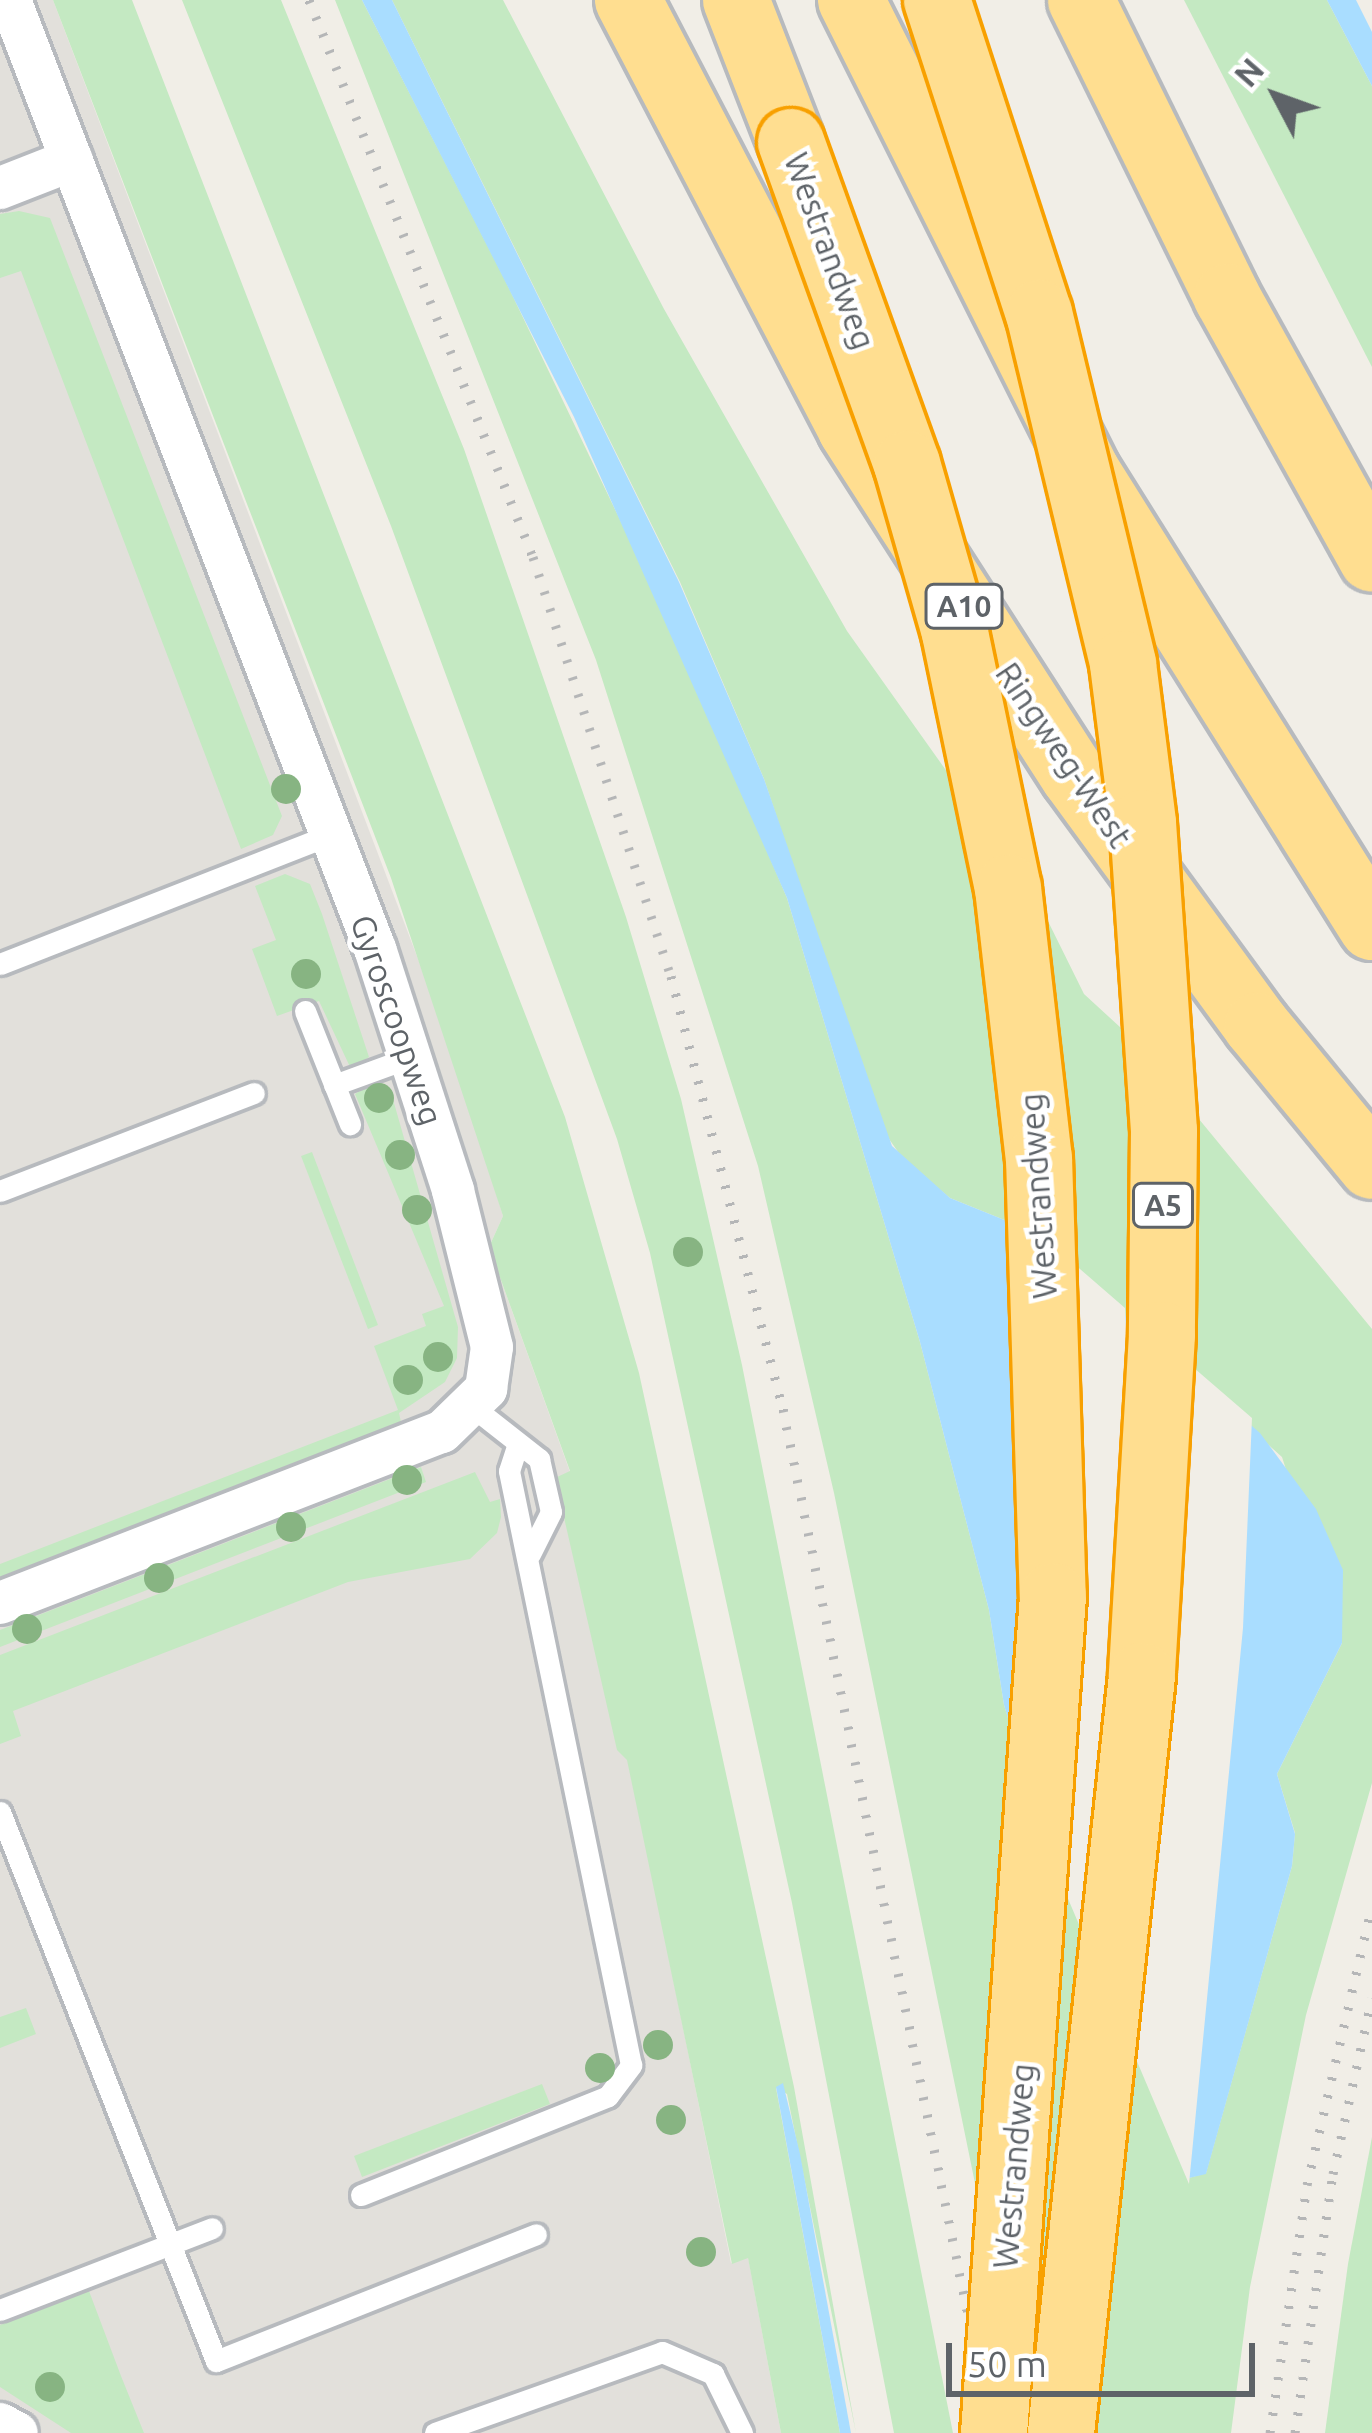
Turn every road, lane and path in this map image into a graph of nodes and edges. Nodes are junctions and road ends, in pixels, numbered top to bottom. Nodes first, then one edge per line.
1 (10, 0) edge
2 (628, 0) edge
3 (736, 0) edge
4 (851, 0) edge
5 (937, 0) edge
6 (1082, 0) edge
7 (72, 160) junction
8 (0, 188) edge
9 (1372, 559) edge
10 (332, 834) junction
11 (1368, 921) edge
12 (0, 964) edge
13 (305, 1011) dead end
14 (411, 1058) junction
15 (334, 1085) junction
16 (254, 1093) dead end
17 (350, 1124) dead end
18 (1372, 1166) edge
19 (0, 1191) edge
20 (473, 1408) junction
21 (518, 1444) junction
22 (530, 1554) junction
23 (0, 1604) edge
24 (0, 1812) edge
25 (361, 2195) dead end
26 (212, 2228) dead end
27 (536, 2234) dead end
28 (170, 2244) junction
29 (0, 2310) edge
30 (0, 2424) edge
31 (17, 2433) edge
32 (435, 2433) edge
33 (742, 2433) edge
34 (994, 2433) edge
35 (1061, 2433) edge

1 - 7 street, Gyroscoopweg
2 - 18 highway, Ringweg-West / A10
3 - 34 highway, Westrandweg, bridge
4 - 11 highway
5 - 35 highway, Westrandweg / A5, bridge
6 - 9 highway
7 - 8 street
7 - 10 street, Gyroscoopweg
10 - 12 lane
10 - 14 street, Gyroscoopweg
13 - 15 lane
14 - 15 lane
14 - 20 street, Gyroscoopweg
15 - 17 lane
16 - 19 lane
20 - 21 lane
20 - 23 street
21 - 22 lane
21 - 22 lane
22 - 25 lane
24 - 28 lane
26 - 28 lane
27 - 28 lane
28 - 29 lane
30 - 31 street
32 - 33 lane

